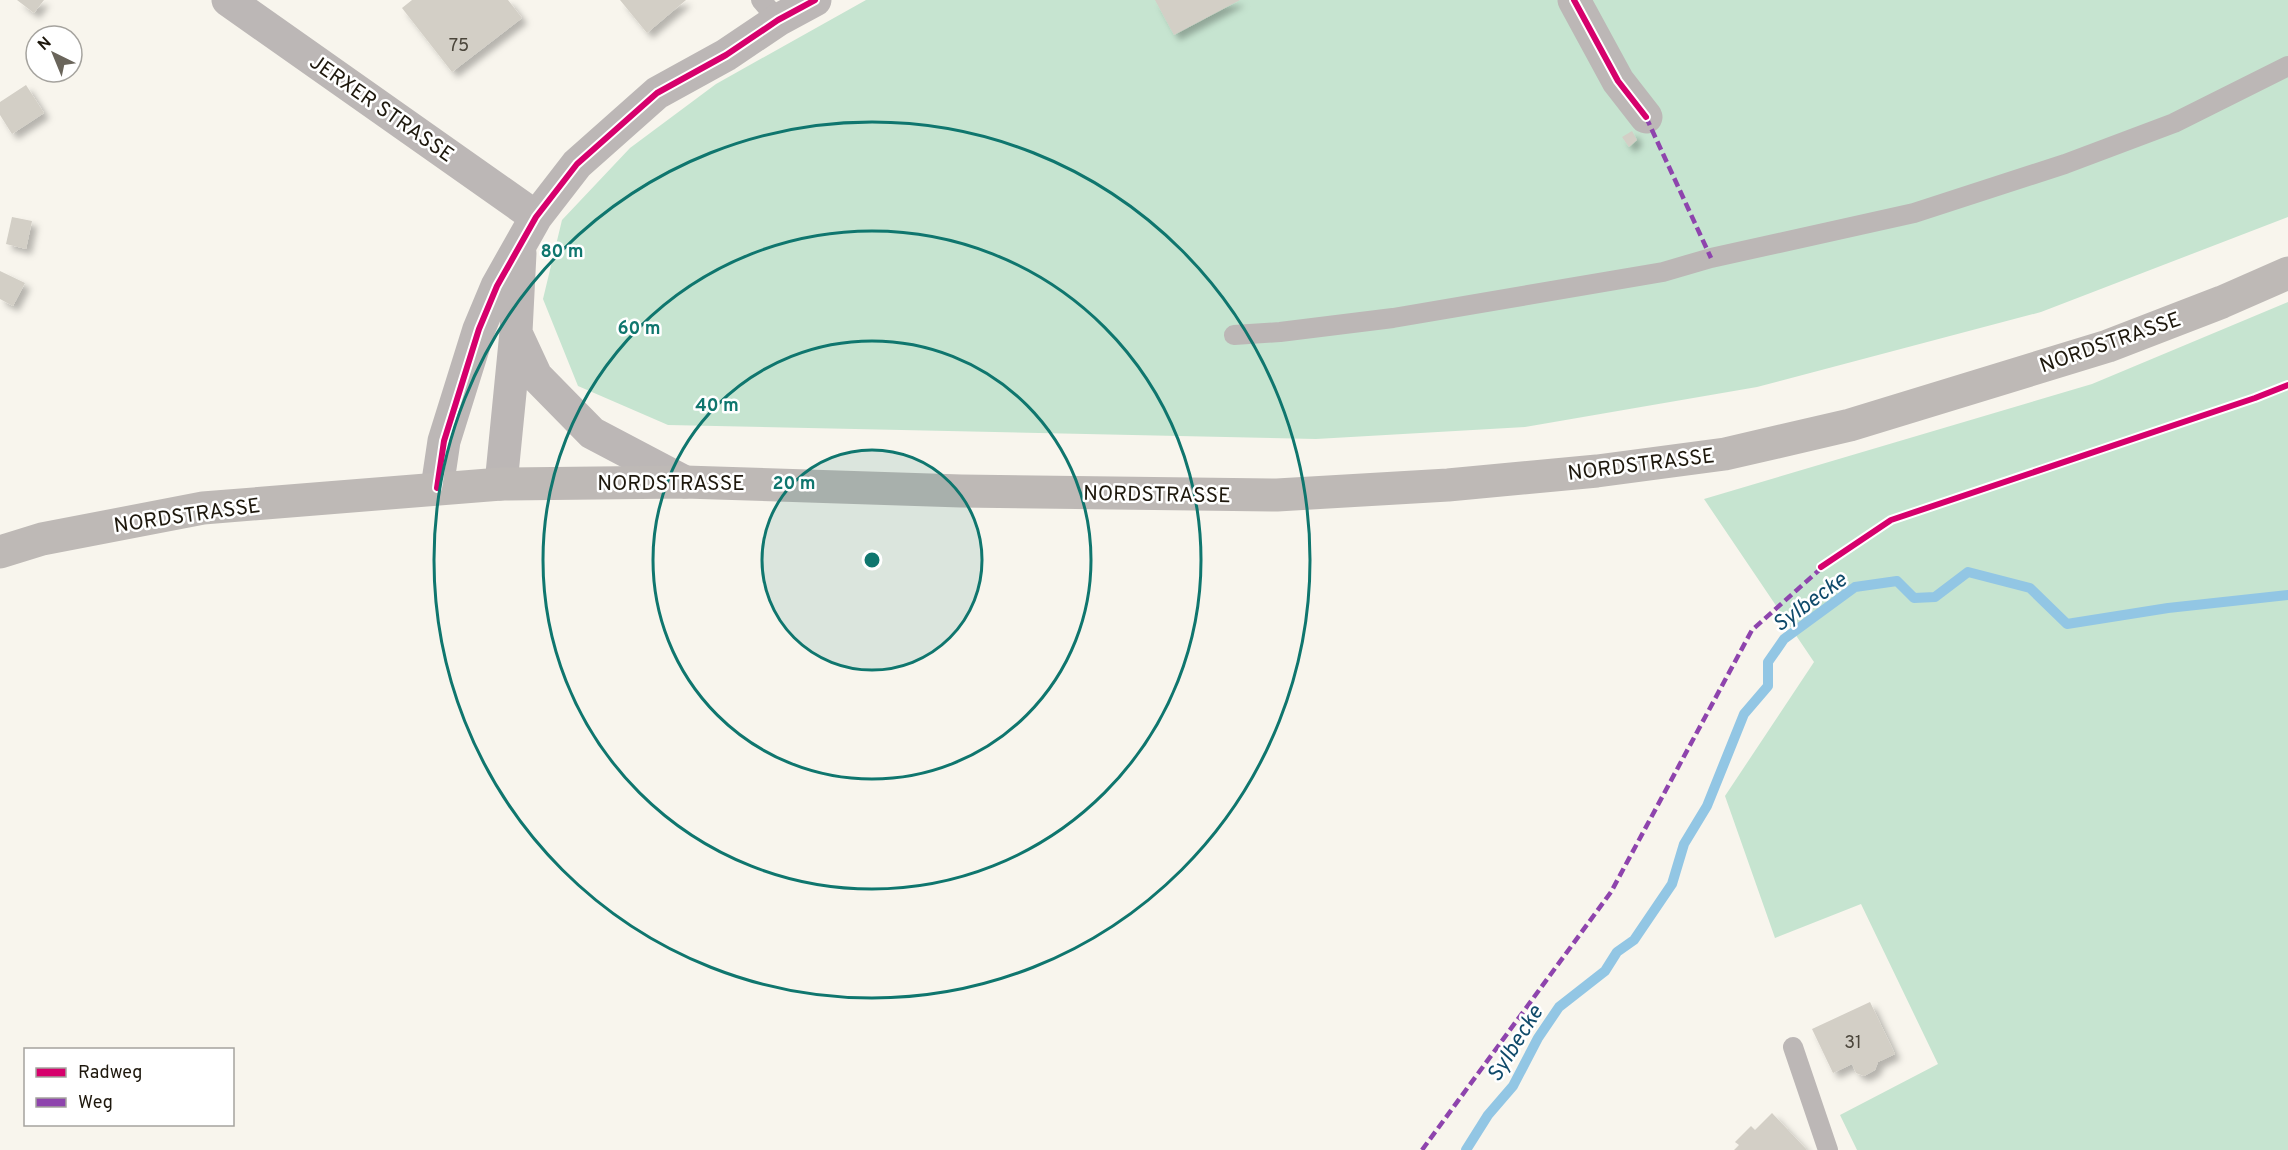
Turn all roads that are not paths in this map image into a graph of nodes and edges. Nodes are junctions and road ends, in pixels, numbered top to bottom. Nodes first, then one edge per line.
1 (228, 0) edge
2 (815, 0) edge
3 (1574, 0) edge
4 (769, 10) edge
5 (2288, 66) edge
6 (1646, 117) dead end
7 (536, 217) junction
8 (520, 249) junction
9 (2288, 273) edge
10 (516, 332) junction
11 (1234, 335) dead end
12 (685, 482) junction
13 (501, 484) junction
14 (437, 488) junction
15 (0, 552) edge
16 (1793, 1047) dead end
17 (1828, 1150) edge

1 - 7 street, JERXER STRASSE
2 - 4 street
3 - 6 street
4 - 7 street
5 - 11 lane
7 - 8 street
8 - 10 street
8 - 14 street
9 - 12 main road, NORDSTRASSE
10 - 12 street
10 - 13 street
12 - 13 main road, NORDSTRASSE
13 - 14 main road, NORDSTRASSE
14 - 15 main road, NORDSTRASSE
16 - 17 lane

